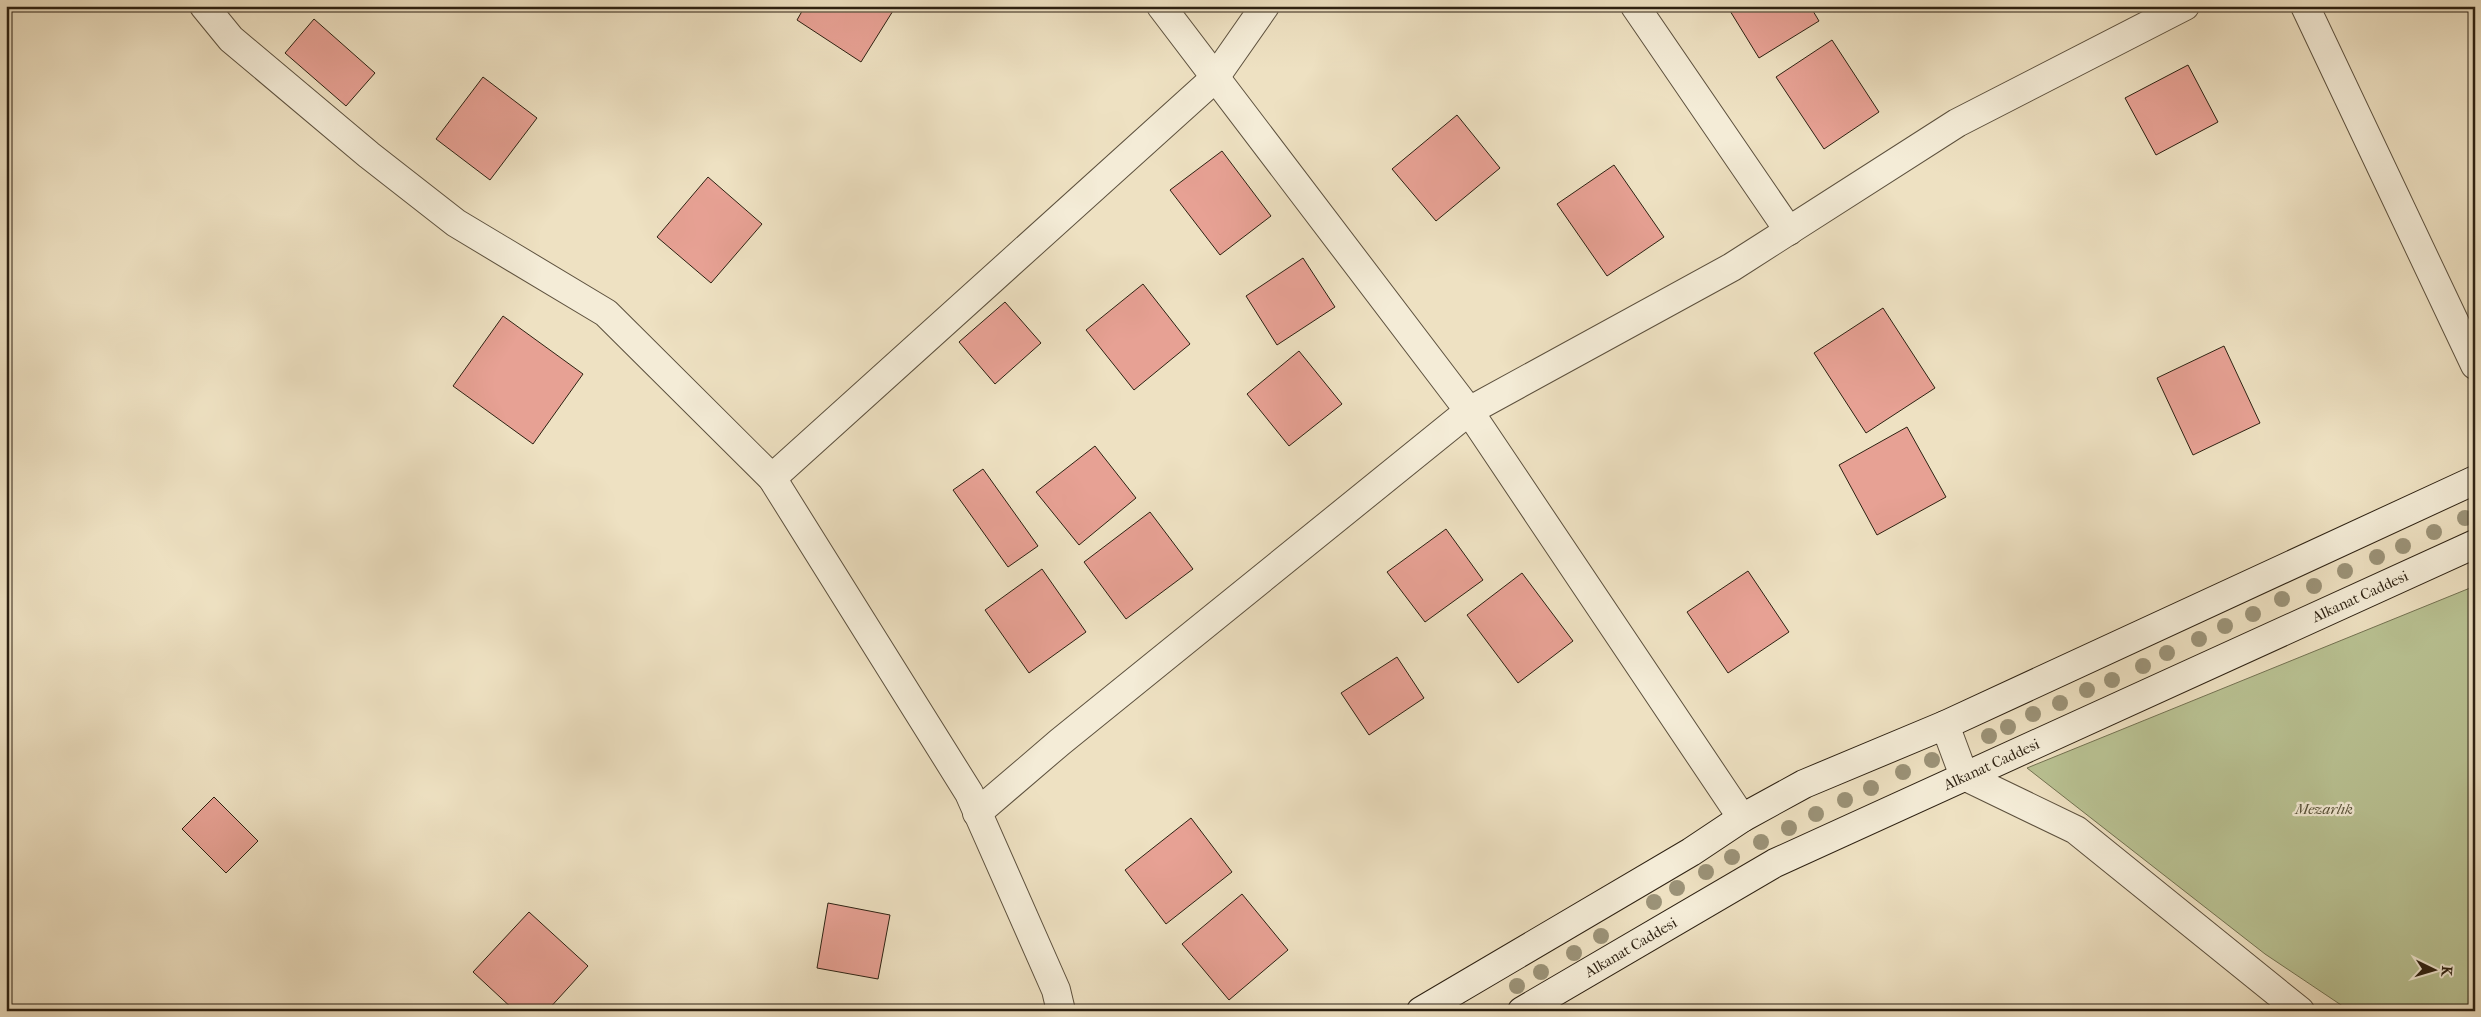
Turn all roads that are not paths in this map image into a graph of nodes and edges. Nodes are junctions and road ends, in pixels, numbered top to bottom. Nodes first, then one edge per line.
1 (204, 6) edge
2 (1161, 6) edge
3 (1265, 6) edge
4 (2185, 6) edge
5 (2306, 6) edge
6 (1642, 9) edge
7 (1214, 79) junction
8 (1789, 231) junction
9 (2475, 365) edge
10 (1468, 411) junction
11 (772, 478) junction
12 (2475, 480) edge
13 (2475, 544) edge
14 (1945, 725) junction
15 (1964, 776) junction
16 (977, 813) junction
17 (1742, 818) junction
18 (1062, 1011) edge
19 (1421, 1011) edge
20 (1522, 1011) edge
21 (2300, 1011) edge

1 - 11 street
2 - 7 street
3 - 7 street
4 - 8 street
5 - 9 street
6 - 8 street
7 - 10 street
7 - 11 street
8 - 10 street
10 - 16 street
10 - 17 street
11 - 16 street
12 - 14 street
13 - 15 street, Alkanat Caddesi
14 - 15 street
14 - 17 street
15 - 20 street, Alkanat Caddesi
15 - 21 street
16 - 18 street
17 - 19 street

